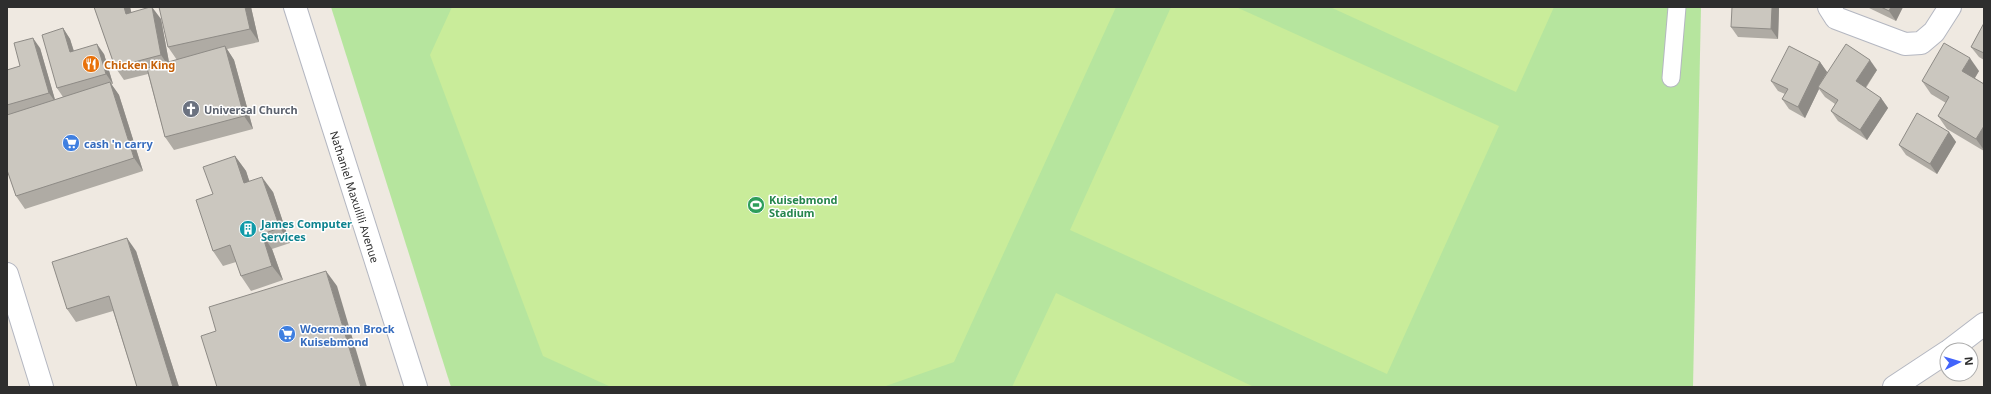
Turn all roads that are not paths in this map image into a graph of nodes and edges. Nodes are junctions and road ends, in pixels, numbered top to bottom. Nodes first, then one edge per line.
1 (295, 7) edge
2 (1676, 7) edge
3 (1829, 7) edge
4 (1950, 7) edge
5 (1671, 78) dead end
6 (7, 274) edge
7 (1984, 324) edge
8 (1960, 342) edge
9 (1939, 357) edge
10 (42, 387) edge
11 (416, 387) edge
12 (1894, 387) edge

1 - 11 street, Nathaniel Maxuilili Avenue
2 - 5 lane
3 - 4 street
6 - 10 street
7 - 8 street
9 - 12 street

